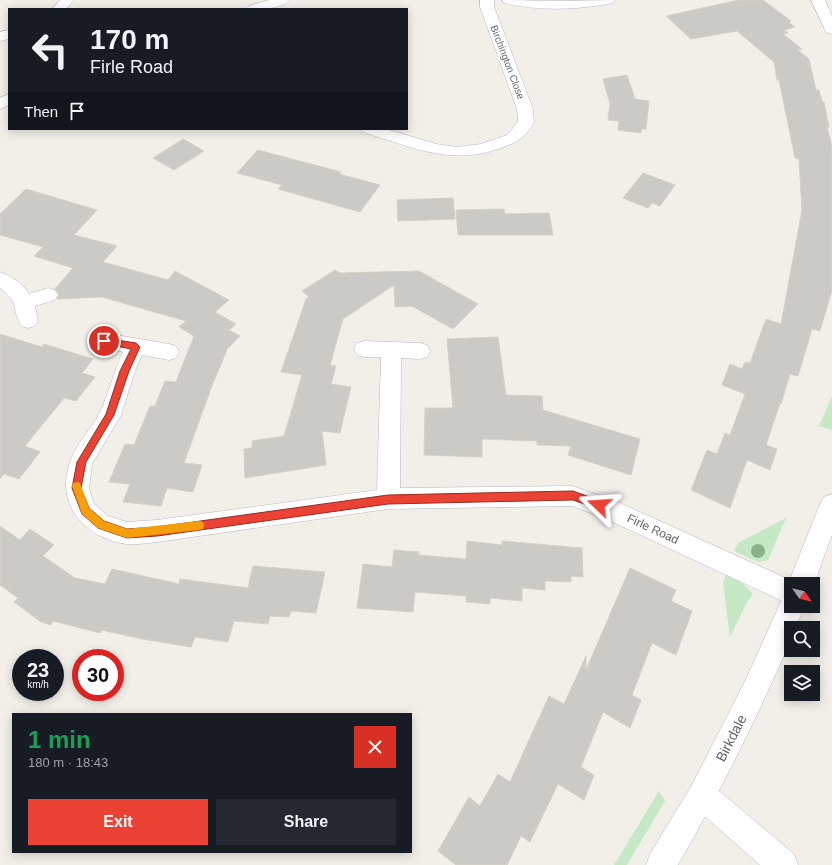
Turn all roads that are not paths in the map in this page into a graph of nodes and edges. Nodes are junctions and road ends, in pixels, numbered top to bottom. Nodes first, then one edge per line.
1 (67, 0) edge
2 (282, 0) edge
3 (487, 0) edge
4 (509, 0) edge
5 (608, 0) edge
6 (818, 0) edge
7 (60, 8) edge
8 (257, 8) edge
9 (832, 30) edge
10 (372, 130) edge
11 (0, 279) edge
12 (48, 295) dead end
13 (24, 302) junction
14 (28, 321) dead end
15 (104, 341) dead end
16 (136, 347) junction
17 (364, 349) dead end
18 (391, 350) junction
19 (420, 351) dead end
20 (169, 352) dead end
21 (388, 499) junction
22 (832, 504) edge
23 (804, 577) edge
24 (784, 589) edge
25 (789, 613) edge
26 (702, 796) junction
27 (661, 865) edge
28 (783, 865) edge

1 - 7 street
2 - 8 street
3 - 10 street, Birchington Close
4 - 5 street
6 - 9 street
11 - 13 street
12 - 13 street
13 - 14 street
15 - 16 street
16 - 20 street
16 - 21 street, Firle Road
17 - 18 street
18 - 19 street
18 - 21 street
21 - 24 street, Firle Road
22 - 23 street
25 - 26 street, Birkdale
26 - 27 street, Birkdale
26 - 28 street

